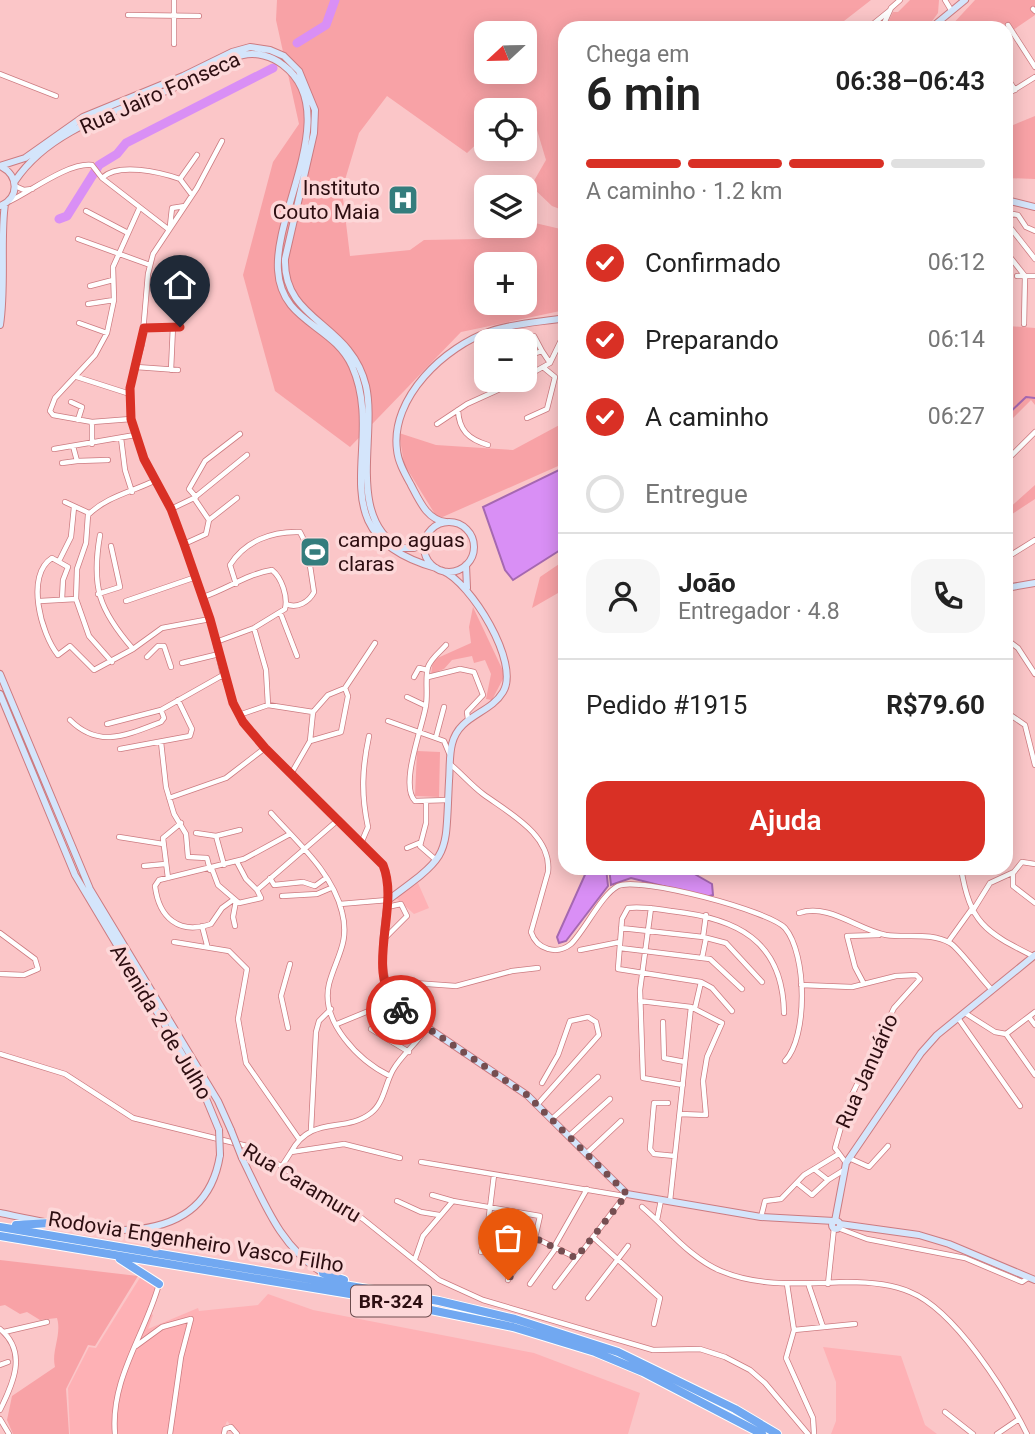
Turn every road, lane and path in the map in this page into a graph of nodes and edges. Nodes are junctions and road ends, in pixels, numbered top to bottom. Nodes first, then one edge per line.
1 (174, 0) edge
2 (900, 0) edge
3 (945, 0) edge
4 (965, 0) edge
5 (891, 8) junction
6 (951, 10) junction
7 (128, 15) dead end
8 (199, 16) dead end
9 (174, 17) junction
10 (876, 21) edge
11 (885, 21) edge
12 (939, 21) edge
13 (1013, 33) edge
14 (174, 44) dead end
15 (1035, 67) edge
16 (0, 74) edge
17 (1035, 77) edge
18 (1013, 87) edge
19 (1015, 90) joint
20 (56, 96) dead end
21 (222, 141) dead end
22 (197, 155) dead end
23 (0, 166) edge
24 (102, 178) junction
25 (180, 179) junction
26 (15, 184) junction
27 (37, 188) junction
28 (192, 195) junction
29 (1013, 202) edge
30 (5, 204) edge
31 (185, 206) junction
32 (1035, 207) edge
33 (139, 209) junction
34 (86, 211) dead end
35 (1013, 215) edge
36 (169, 228) junction
37 (1013, 230) edge
38 (1035, 231) edge
39 (126, 232) junction
40 (78, 239) dead end
41 (118, 252) junction
42 (1035, 259) edge
43 (1013, 261) edge
44 (150, 265) junction
45 (1017, 276) dead end
46 (1025, 276) junction
47 (1035, 276) edge
48 (113, 280) junction
49 (90, 286) dead end
50 (114, 300) junction
51 (88, 304) dead end
52 (558, 319) edge
53 (79, 323) dead end
54 (1024, 324) dead end
55 (0, 325) edge
56 (173, 326) junction
57 (180, 327) dead end
58 (144, 328) junction
59 (107, 333) junction
60 (537, 342) edge
61 (558, 346) edge
62 (542, 351) junction
63 (537, 353) edge
64 (550, 363) junction
65 (136, 367) junction
66 (544, 368) junction
67 (171, 370) junction
68 (178, 370) dead end
69 (537, 371) edge
70 (77, 377) junction
71 (494, 392) edge
72 (130, 394) junction
73 (71, 402) dead end
74 (458, 409) junction
75 (527, 418) dead end
76 (131, 419) junction
77 (78, 420) junction
78 (92, 422) junction
79 (437, 424) dead end
80 (1035, 432) edge
81 (240, 433) dead end
82 (135, 435) junction
83 (121, 438) junction
84 (92, 444) junction
85 (488, 445) dead end
86 (73, 446) junction
87 (54, 449) dead end
88 (1013, 454) edge
89 (247, 455) dead end
90 (108, 460) dead end
91 (77, 461) junction
92 (62, 463) dead end
93 (154, 481) junction
94 (132, 492) junction
95 (195, 497) junction
96 (237, 498) dead end
97 (65, 502) dead end
98 (74, 507) junction
99 (171, 509) junction
100 (425, 509) junction
101 (89, 513) junction
102 (209, 520) junction
103 (446, 522) junction
104 (428, 534) junction
105 (100, 535) dead end
106 (1035, 540) edge
107 (425, 542) junction
108 (184, 544) junction
109 (111, 546) dead end
110 (1013, 554) edge
111 (59, 561) junction
112 (466, 565) junction
113 (439, 569) junction
114 (196, 577) junction
115 (1035, 583) edge
116 (236, 584) junction
117 (1013, 587) edge
118 (467, 588) junction
119 (98, 594) junction
120 (203, 597) junction
121 (62, 599) junction
122 (76, 599) junction
123 (40, 601) junction
124 (126, 601) dead end
125 (286, 604) junction
126 (280, 612) junction
127 (210, 619) junction
128 (254, 628) junction
129 (151, 635) junction
130 (216, 642) junction
131 (375, 643) dead end
132 (446, 645) dead end
133 (1013, 645) edge
134 (158, 646) junction
135 (133, 649) junction
136 (219, 654) junction
137 (298, 656) dead end
138 (147, 657) dead end
139 (112, 662) junction
140 (182, 663) dead end
141 (171, 667) dead end
142 (428, 673) junction
143 (0, 674) edge
144 (1035, 674) edge
145 (223, 675) junction
146 (414, 677) dead end
147 (345, 688) junction
148 (0, 694) edge
149 (407, 697) dead end
150 (178, 701) junction
151 (268, 705) junction
152 (426, 706) junction
153 (444, 707) dead end
154 (162, 710) junction
155 (313, 712) junction
156 (239, 715) junction
157 (1013, 717) edge
158 (468, 719) junction
159 (70, 720) dead end
160 (388, 721) dead end
161 (107, 724) dead end
162 (420, 733) junction
163 (369, 736) dead end
164 (436, 737) junction
165 (310, 741) junction
166 (161, 743) junction
167 (265, 748) junction
168 (120, 749) dead end
169 (450, 761) junction
170 (1035, 765) edge
171 (291, 774) junction
172 (169, 797) junction
173 (449, 800) junction
174 (426, 801) junction
175 (271, 813) dead end
176 (338, 820) junction
177 (181, 823) junction
178 (240, 830) dead end
179 (197, 833) dead end
180 (290, 834) junction
181 (216, 836) junction
182 (119, 837) dead end
183 (362, 841) junction
184 (419, 843) junction
185 (163, 845) junction
186 (407, 848) dead end
187 (305, 850) junction
188 (437, 861) junction
189 (237, 862) junction
190 (165, 864) junction
191 (1035, 864) edge
192 (224, 865) junction
193 (144, 866) dead end
194 (211, 869) junction
195 (1013, 872) edge
196 (963, 875) edge
197 (1006, 875) edge
198 (1013, 875) edge
199 (168, 878) junction
200 (270, 878) junction
201 (326, 878) junction
202 (331, 888) junction
203 (257, 890) junction
204 (282, 896) dead end
205 (235, 901) junction
206 (387, 903) junction
207 (1035, 903) edge
208 (340, 904) junction
209 (651, 908) junction
210 (971, 911) junction
211 (799, 913) dead end
212 (706, 915) junction
213 (202, 926) junction
214 (235, 926) dead end
215 (621, 928) junction
216 (648, 930) junction
217 (0, 933) edge
218 (884, 934) junction
219 (704, 937) junction
220 (384, 939) junction
221 (174, 942) dead end
222 (620, 942) junction
223 (948, 942) junction
224 (207, 945) junction
225 (620, 948) junction
226 (580, 950) dead end
227 (645, 951) junction
228 (1034, 956) edge
229 (702, 958) junction
230 (290, 964) dead end
231 (538, 968) dead end
232 (642, 972) junction
233 (0, 974) edge
234 (385, 981) junction
235 (701, 982) junction
236 (762, 982) dead end
237 (864, 984) junction
238 (802, 985) junction
239 (742, 989) dead end
240 (993, 991) junction
241 (393, 1001) junction
242 (640, 1002) junction
243 (693, 1008) junction
244 (331, 1009) junction
245 (732, 1011) dead end
246 (1035, 1012) edge
247 (784, 1013) dead end
248 (965, 1013) junction
249 (1029, 1017) junction
250 (958, 1018) junction
251 (663, 1022) dead end
252 (337, 1024) junction
253 (1035, 1025) edge
254 (428, 1027) junction
255 (288, 1028) dead end
256 (371, 1029) dead end
257 (1006, 1034) junction
258 (409, 1052) junction
259 (0, 1054) edge
260 (785, 1061) dead end
261 (685, 1062) junction
262 (1035, 1075) edge
263 (390, 1076) junction
264 (598, 1077) dead end
265 (542, 1083) dead end
266 (683, 1084) junction
267 (610, 1099) dead end
268 (668, 1103) dead end
269 (537, 1105) junction
270 (1020, 1106) dead end
271 (680, 1114) junction
272 (552, 1119) junction
273 (621, 1121) dead end
274 (311, 1130) junction
275 (568, 1137) junction
276 (299, 1139) junction
277 (888, 1146) dead end
278 (291, 1152) junction
279 (586, 1155) junction
280 (837, 1155) junction
281 (675, 1156) junction
282 (400, 1158) dead end
283 (421, 1162) dead end
284 (847, 1164) junction
285 (282, 1166) junction
286 (814, 1169) junction
287 (494, 1175) junction
288 (828, 1180) junction
289 (797, 1183) junction
290 (587, 1189) junction
291 (432, 1195) dead end
292 (626, 1195) junction
293 (661, 1200) junction
294 (397, 1201) dead end
295 (453, 1201) junction
296 (670, 1202) junction
297 (491, 1206) junction
298 (642, 1207) dead end
299 (0, 1213) edge
300 (439, 1215) junction
301 (761, 1217) junction
302 (657, 1220) junction
303 (51, 1223) junction
304 (836, 1225) junction
305 (0, 1226) edge
306 (0, 1236) edge
307 (593, 1237) junction
308 (535, 1238) junction
309 (628, 1246) dead end
310 (555, 1248) junction
311 (481, 1252) dead end
312 (100, 1253) junction
313 (576, 1258) junction
314 (415, 1259) junction
315 (618, 1260) junction
316 (323, 1273) joint
317 (1032, 1279) edge
318 (508, 1280) dead end
319 (159, 1284) joint
320 (530, 1284) dead end
321 (787, 1284) junction
322 (828, 1284) junction
323 (809, 1286) junction
324 (555, 1287) dead end
325 (588, 1298) dead end
326 (439, 1301) junction
327 (47, 1322) dead end
328 (654, 1324) dead end
329 (855, 1324) dead end
330 (823, 1327) junction
331 (794, 1330) junction
332 (1, 1331) edge
333 (136, 1346) junction
334 (8, 1362) dead end
335 (0, 1365) edge
336 (0, 1410) edge
337 (945, 1412) dead end
338 (0, 1419) edge
339 (1019, 1419) junction
340 (9, 1434) edge
341 (115, 1434) edge
342 (170, 1434) edge
343 (223, 1434) edge
344 (237, 1434) edge
345 (762, 1434) edge
346 (777, 1434) edge
347 (808, 1434) edge
348 (814, 1434) edge
349 (973, 1434) edge
350 (997, 1434) edge
351 (1027, 1434) edge

1 - 9 street
2 - 5 street
3 - 6 street
4 - 6 main road
5 - 10 street
5 - 11 street
6 - 12 main road
7 - 9 street
8 - 9 street
9 - 14 street
13 - 15 street
16 - 20 street
17 - 19 street
18 - 19 street
21 - 28 street
22 - 25 street
23 - 26 main road
23 - 107 main road, Rua Jairo Fonseca
24 - 25 street
24 - 27 street
24 - 33 street
25 - 28 street
26 - 27 street
26 - 30 main road
26 - 113 main road, Rua Jairo Fonseca
27 - 30 street
28 - 31 street
29 - 32 main road
30 - 55 main road
31 - 36 street
31 - 36 street
33 - 36 street
33 - 39 street
34 - 39 street
35 - 38 street
36 - 44 street
37 - 42 street
39 - 41 street
40 - 41 street
41 - 44 street
41 - 48 street
43 - 46 street
44 - 58 street
45 - 46 street
46 - 47 street
46 - 54 street
48 - 49 street
48 - 50 street
50 - 51 street
50 - 59 street
52 - 100 main road
53 - 59 street
56 - 57 street
56 - 58 street
56 - 67 street
58 - 65 street
59 - 70 street
60 - 62 street
61 - 64 street
62 - 63 street
62 - 64 street
64 - 66 street
65 - 67 street
65 - 72 street
66 - 69 street
66 - 75 street
67 - 68 street
70 - 72 street
70 - 77 street
71 - 74 street
72 - 76 street
73 - 77 street
74 - 79 street
74 - 85 street
76 - 78 street
76 - 82 street
77 - 78 street
78 - 84 street
80 - 88 street
81 - 95 street
82 - 83 street
82 - 93 street
83 - 84 street
83 - 94 street
84 - 86 street
86 - 87 street
86 - 91 street
89 - 95 street
90 - 91 street
91 - 92 street
93 - 94 street
93 - 99 street
94 - 101 street
95 - 99 street
95 - 102 street
96 - 102 street
97 - 98 street
98 - 101 street
98 - 111 street
99 - 108 street
100 - 103 main road
100 - 104 main road
101 - 122 street
102 - 108 street
103 - 104 main road
103 - 112 main road
104 - 107 main road
105 - 119 street
106 - 110 street
107 - 113 main road
108 - 114 street
109 - 119 street
111 - 121 street
111 - 123 street
112 - 113 main road
112 - 118 main road
113 - 118 main road, Rua Jairo Fonseca
114 - 120 street
114 - 124 street
115 - 117 main road
116 - 120 street
116 - 125 street
116 - 125 street
118 - 158 main road
119 - 135 street
120 - 127 street
121 - 122 street
121 - 123 street
122 - 139 street
123 - 139 street
125 - 126 street
126 - 128 street
126 - 137 street
127 - 129 street
127 - 130 street
128 - 130 street
128 - 151 street
129 - 134 street
129 - 135 street
130 - 136 street
131 - 147 street
132 - 142 street
133 - 144 street
134 - 138 street
134 - 141 street
135 - 139 street
136 - 140 street
136 - 145 street
142 - 146 street
142 - 152 street
142 - 158 street
143 - 316 main road, Avenida 2 de Julho, bridge
145 - 150 street
145 - 156 street
147 - 155 street
147 - 165 street
148 - 303 main road, Avenida 2 de Julho, bridge
149 - 152 street
150 - 154 street
150 - 166 street
151 - 155 street
151 - 156 street
152 - 162 street
153 - 164 street
154 - 159 street
154 - 161 street
155 - 165 street
156 - 167 street
157 - 170 street
158 - 169 main road
160 - 162 street
162 - 164 street
162 - 174 street
163 - 183 street
164 - 169 street
165 - 171 street
166 - 168 street
166 - 172 street
167 - 171 street
167 - 172 street
169 - 173 main road
169 - 238 street
171 - 176 street
172 - 177 street
173 - 174 street
173 - 188 main road
174 - 184 street
175 - 180 street
176 - 183 street
176 - 187 street
177 - 185 street
177 - 194 street
178 - 181 street
179 - 181 street
180 - 187 street
180 - 189 street
181 - 192 street
182 - 185 street
183 - 206 street
184 - 186 street
184 - 188 street
185 - 190 street
187 - 200 street
187 - 201 street
188 - 206 main road
189 - 192 street
189 - 203 street
190 - 193 street
190 - 199 street
191 - 195 street
192 - 194 street
194 - 199 street
194 - 205 street
196 - 210 street
197 - 210 street
198 - 207 street
199 - 213 street
200 - 201 street
200 - 203 street
201 - 202 street
202 - 204 street
202 - 208 street
203 - 205 street
205 - 213 street
205 - 214 street
206 - 208 street
206 - 220 main road
206 - 220 street
208 - 244 street
209 - 212 street
209 - 215 street
209 - 216 street
210 - 223 street
210 - 228 street
211 - 218 street
212 - 219 street
212 - 247 street
213 - 224 street
215 - 216 street
215 - 222 street
216 - 219 street
216 - 227 street
217 - 233 street
218 - 223 street
218 - 237 street
219 - 229 street
219 - 236 street
220 - 234 main road
221 - 224 street
222 - 225 street
222 - 226 street
223 - 240 street
224 - 276 street
225 - 227 street
225 - 232 street
227 - 229 street
227 - 232 street
228 - 240 main road
229 - 239 street
230 - 255 street
231 - 234 street
232 - 235 street
232 - 242 street
234 - 241 main road
235 - 243 street
235 - 245 street
237 - 238 street, Rua Januário
237 - 280 street, Rua Januário
238 - 260 street
240 - 248 main road
241 - 252 street
241 - 254 main road
242 - 243 street
242 - 266 street
243 - 261 street
243 - 271 street
244 - 252 street
244 - 274 street
246 - 249 street
248 - 250 main road
248 - 257 street
249 - 253 street
249 - 257 street
250 - 270 street
250 - 284 main road
251 - 261 street
252 - 263 street
254 - 258 street
254 - 269 main road
256 - 258 street
257 - 262 street
258 - 263 street
259 - 285 street, Rua Caramuru
261 - 266 street
263 - 274 street
264 - 272 street
265 - 269 street
266 - 271 street
267 - 275 street
268 - 281 street
269 - 272 main road
271 - 281 street
272 - 275 main road
273 - 279 street
274 - 276 street
275 - 279 main road
276 - 278 street
277 - 284 street
278 - 282 street
278 - 285 street
279 - 292 main road
280 - 284 street, Rua Januário
280 - 286 street
281 - 296 street
283 - 287 street
284 - 288 street
284 - 304 main road
285 - 314 street, Rua Caramuru
286 - 288 street
286 - 289 street
287 - 290 street
287 - 297 street
288 - 289 street
289 - 301 street
290 - 292 street
290 - 310 street
291 - 295 street
292 - 293 main road
292 - 307 street
293 - 296 main road
293 - 302 street
294 - 300 street
295 - 297 street
295 - 300 street
296 - 301 main road
297 - 308 street
297 - 311 street
298 - 302 street
299 - 303 main road, Avenida 2 de Julho
300 - 314 street
301 - 304 main road
302 - 321 street
303 - 305 highway
304 - 317 main road
304 - 317 street
304 - 322 street
305 - 326 highway, Rodovia Engenheiro Vasco Filho / BR-324
306 - 312 highway, Rodovia Engenheiro Vasco Filho / BR-324
307 - 313 street
307 - 315 street
308 - 310 street
308 - 318 street
309 - 315 street
310 - 313 street
310 - 320 street
312 - 319 highway
312 - 345 highway, Rodovia Engenheiro Vasco Filho / BR-324
313 - 324 street
314 - 347 street, Rua Caramuru
315 - 325 street
315 - 328 street
316 - 326 highway
319 - 333 street
321 - 323 street
321 - 331 street
322 - 323 street
322 - 339 street
323 - 330 street
326 - 346 highway, Rodovia Engenheiro Vasco Filho / BR-324
327 - 332 street
329 - 330 street
330 - 331 street
331 - 348 street
332 - 336 street
333 - 341 street
333 - 342 street
334 - 335 street
337 - 349 street
338 - 340 street
339 - 350 street
339 - 351 street
343 - 344 street

